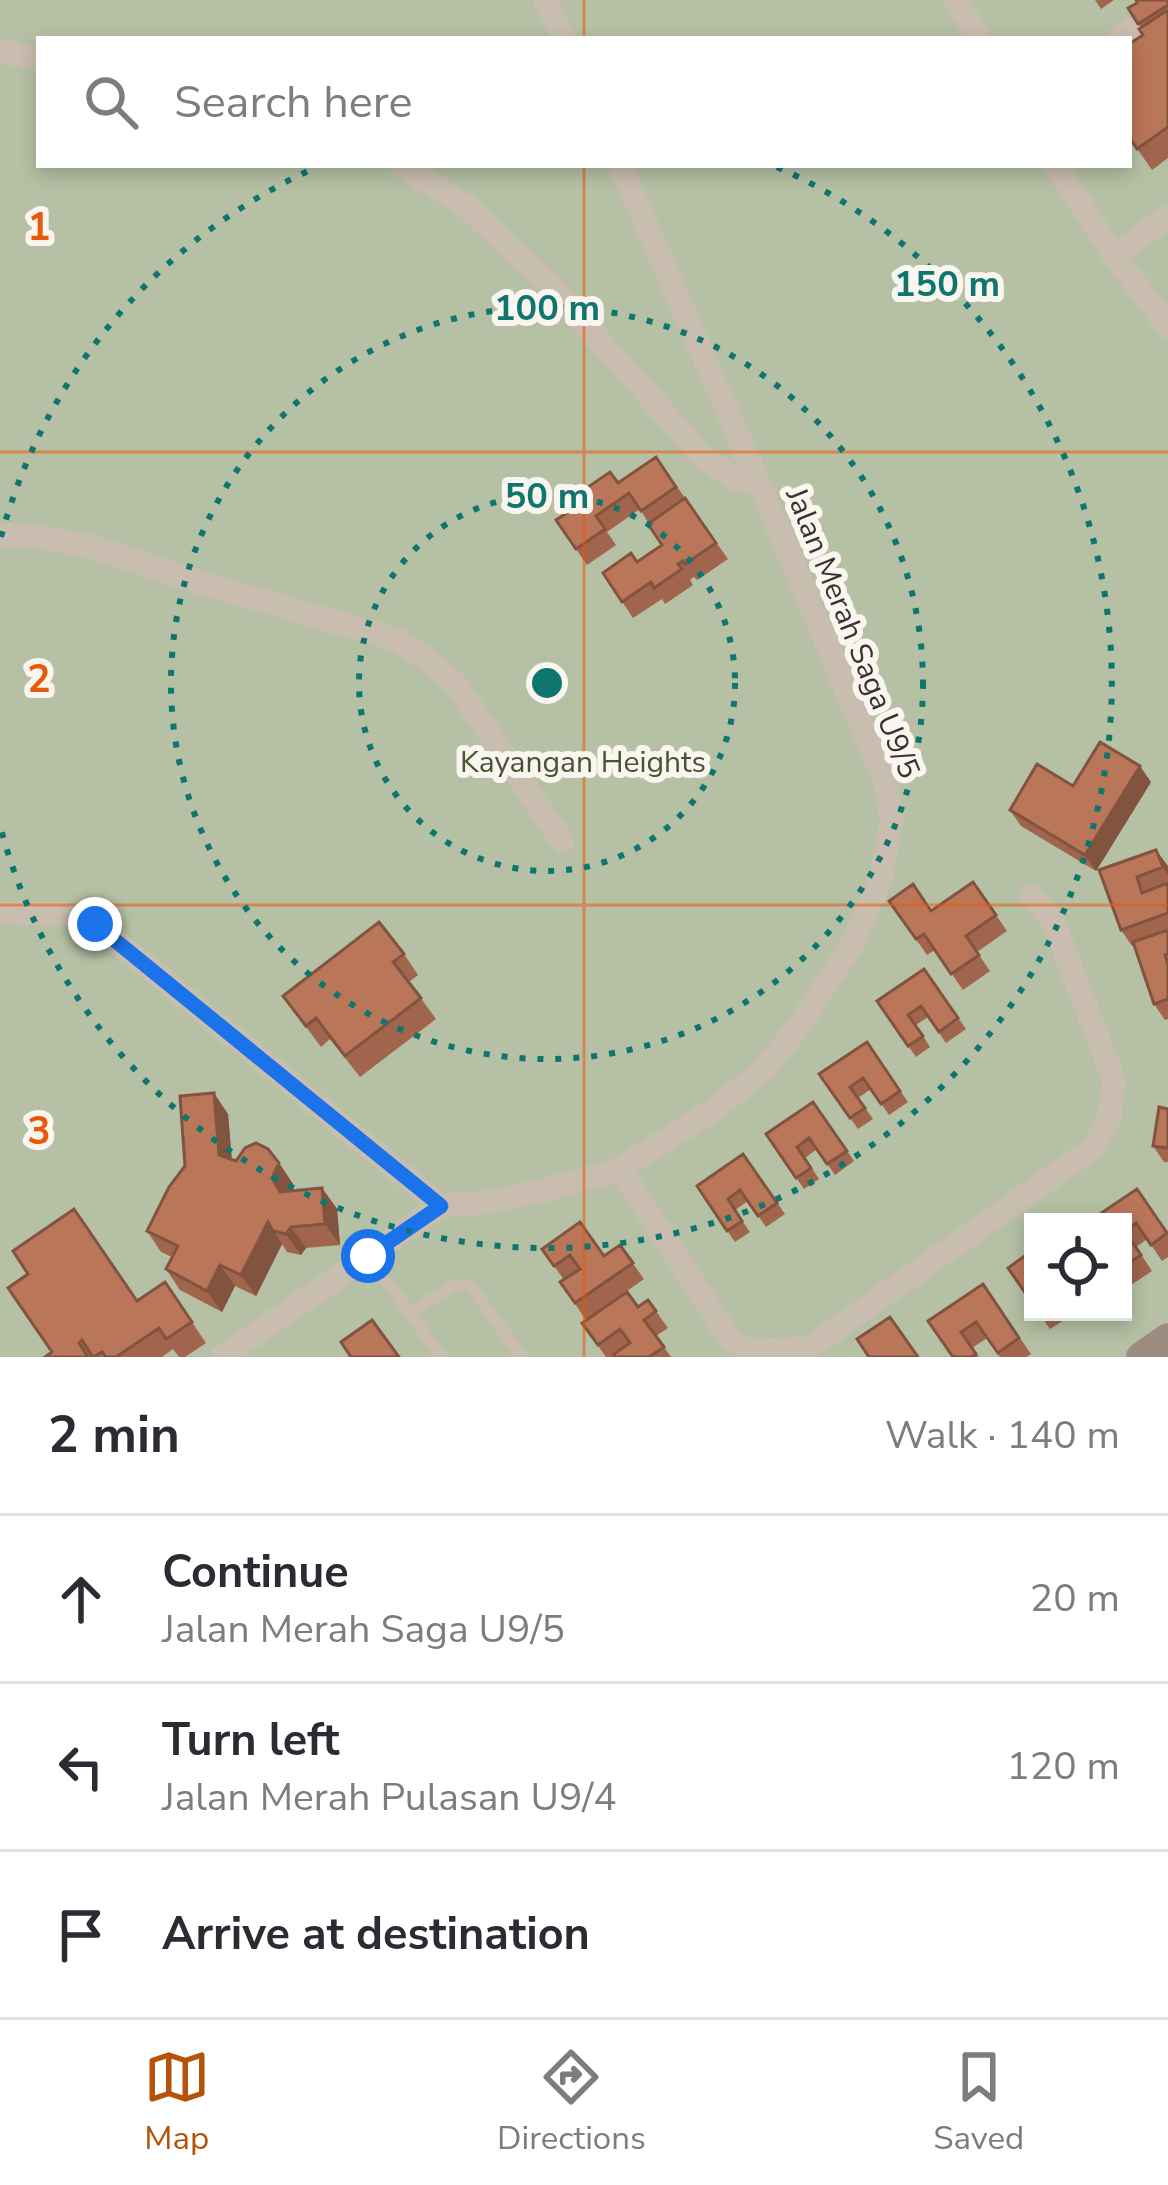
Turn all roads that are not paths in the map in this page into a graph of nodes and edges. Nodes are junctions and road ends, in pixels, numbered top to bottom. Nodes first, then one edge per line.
1 (545, 0) edge
2 (956, 0) edge
3 (563, 36) edge
4 (977, 36) edge
5 (0, 50) edge
6 (36, 59) edge
7 (406, 168) edge
8 (621, 168) edge
9 (1057, 168) edge
10 (1168, 216) edge
11 (1114, 255) junction
12 (1164, 314) edge
13 (759, 483) junction
14 (0, 535) edge
15 (562, 842) dead end
16 (1031, 896) dead end
17 (0, 913) edge
18 (620, 1168) junction
19 (441, 1206) junction
20 (368, 1256) junction
21 (410, 1313) junction
22 (1168, 1338) edge
23 (222, 1357) edge
24 (442, 1357) edge
25 (522, 1357) edge
26 (1141, 1357) edge

1 - 3 street
2 - 4 street
5 - 6 street
7 - 13 street
8 - 13 street, Jalan Merah Saga U9/5
9 - 11 street
10 - 11 street
11 - 12 street
13 - 18 street, Jalan Merah Saga U9/5
14 - 15 street
16 - 18 street
17 - 19 street
18 - 19 street, Jalan Merah Saga U9/5
19 - 20 street, Jalan Merah Saga U9/5
20 - 21 lane
20 - 23 street, Jalan Merah Saga U9/5
21 - 24 lane
21 - 25 lane
22 - 26 street

